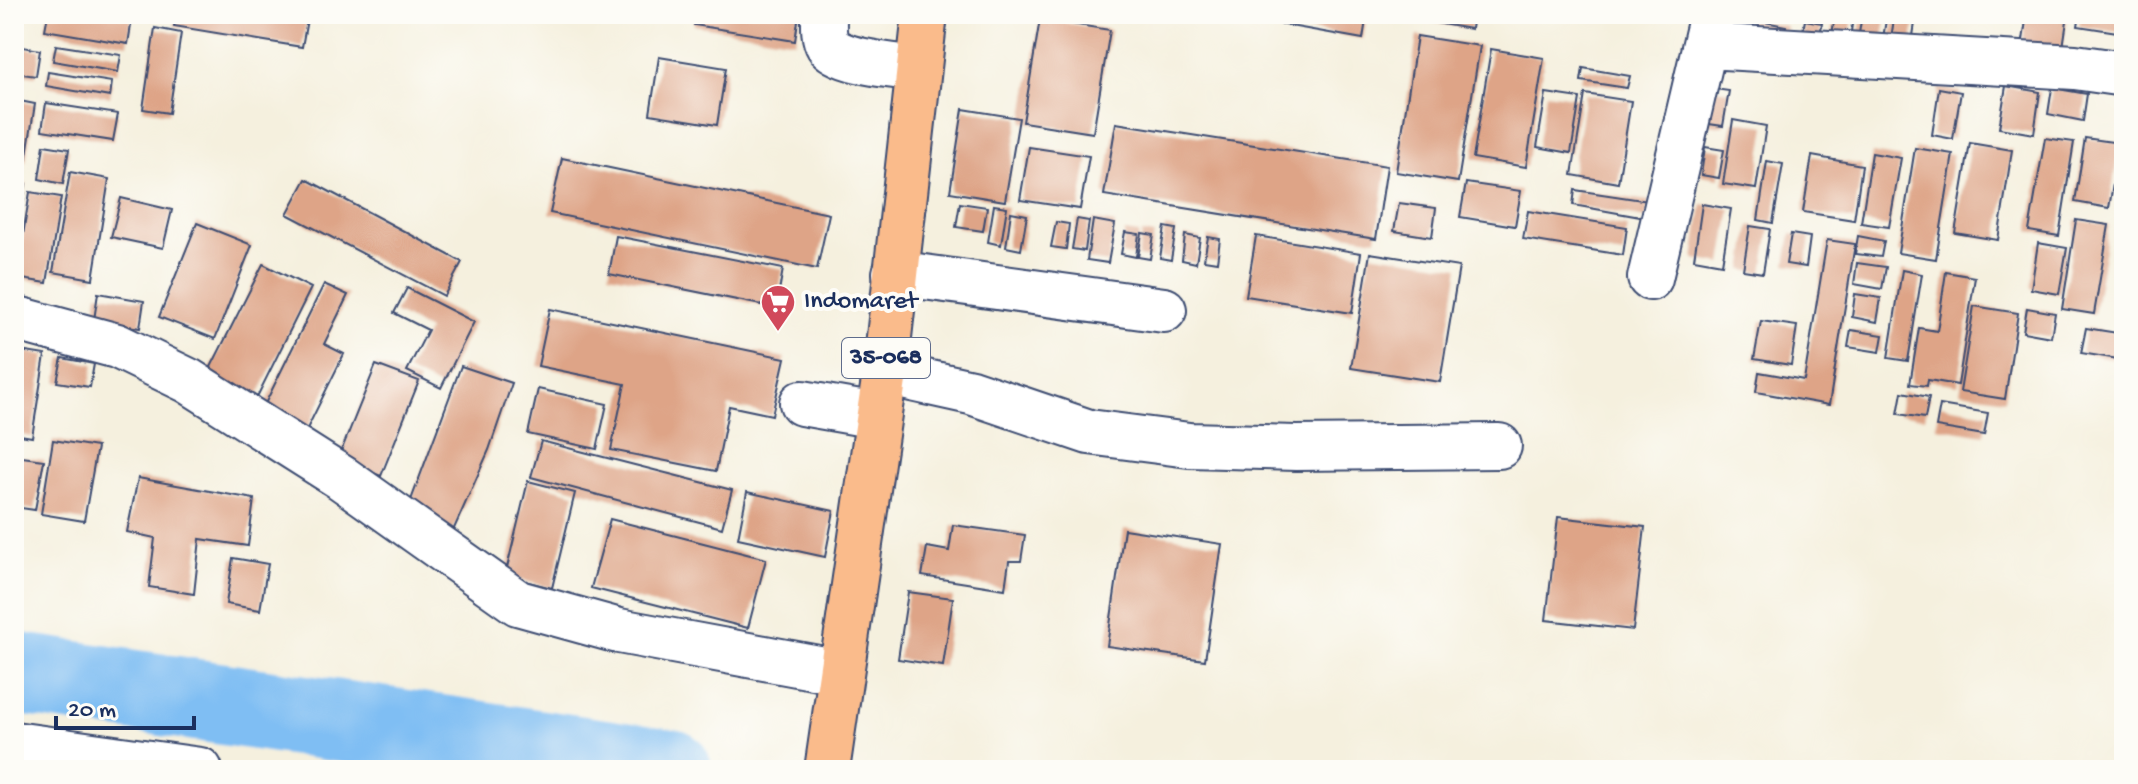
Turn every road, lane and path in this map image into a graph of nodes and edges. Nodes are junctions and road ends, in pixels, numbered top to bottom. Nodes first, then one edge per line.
1 (824, 14) edge
2 (925, 14) edge
3 (1708, 30) edge
4 (918, 69) junction
5 (2124, 74) edge
6 (895, 273) junction
7 (1650, 278) dead end
8 (1164, 310) dead end
9 (14, 318) edge
10 (885, 373) junction
11 (802, 403) dead end
12 (877, 416) junction
13 (1499, 446) dead end
14 (838, 686) junction
15 (14, 744) edge
16 (94, 762) edge
17 (200, 770) edge
18 (827, 770) edge

1 - 4 street
2 - 4 main road, 35-068
3 - 5 street
3 - 7 street
4 - 6 main road, 35-068
6 - 8 street
6 - 10 main road, 35-068
9 - 14 street
10 - 12 main road, 35-068
10 - 13 street
11 - 12 street
12 - 14 main road, 35-068
14 - 18 main road, 35-068
15 - 16 street
16 - 17 street

